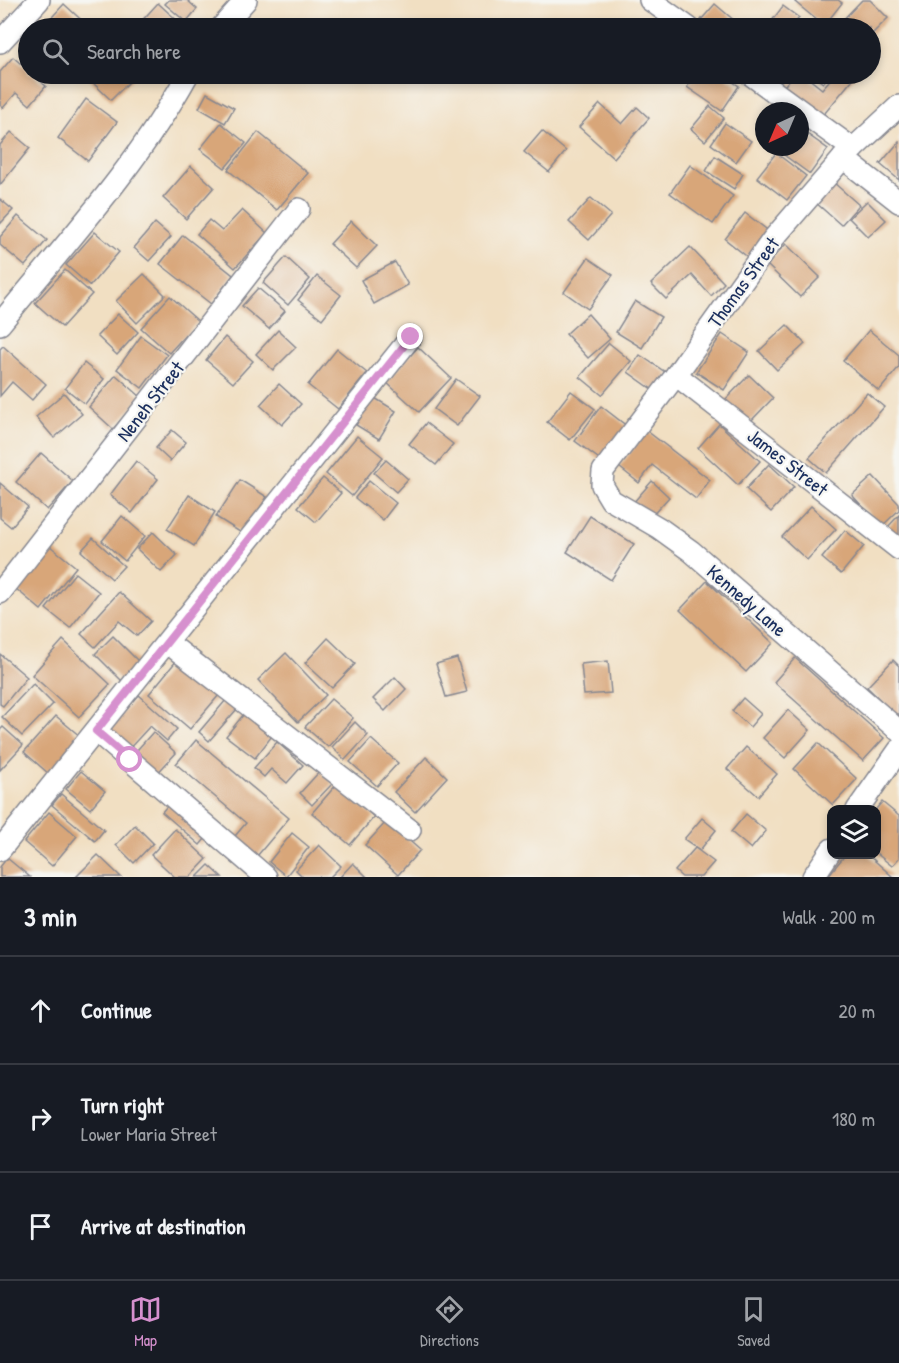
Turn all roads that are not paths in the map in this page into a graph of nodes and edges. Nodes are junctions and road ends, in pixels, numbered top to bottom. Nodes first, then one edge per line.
1 (39, 0) edge
2 (246, 0) edge
3 (650, 0) edge
4 (22, 18) edge
5 (230, 18) edge
6 (675, 18) edge
7 (18, 23) edge
8 (0, 42) edge
9 (183, 84) edge
10 (762, 84) edge
11 (899, 106) edge
12 (848, 153) junction
13 (899, 202) edge
14 (299, 209) dead end
15 (0, 324) edge
16 (411, 337) dead end
17 (676, 375) junction
18 (603, 471) joint
19 (899, 549) edge
20 (0, 593) edge
21 (168, 643) junction
22 (96, 731) junction
23 (899, 731) edge
24 (899, 750) edge
25 (860, 805) edge
26 (410, 830) dead end
27 (0, 850) edge
28 (827, 855) edge
29 (267, 877) edge
30 (813, 877) edge

1 - 4 street
2 - 5 street
3 - 6 street
7 - 8 street
9 - 15 street
10 - 12 street
11 - 12 street, Thomas Street
12 - 13 street
12 - 17 street, Thomas Street
14 - 20 street, Neneh Street
16 - 21 street
17 - 18 street, Thomas Street
17 - 19 street, James Street
18 - 23 street, Kennedy Lane
21 - 22 street
21 - 26 street
22 - 27 street
22 - 29 street
24 - 25 street
28 - 30 street

